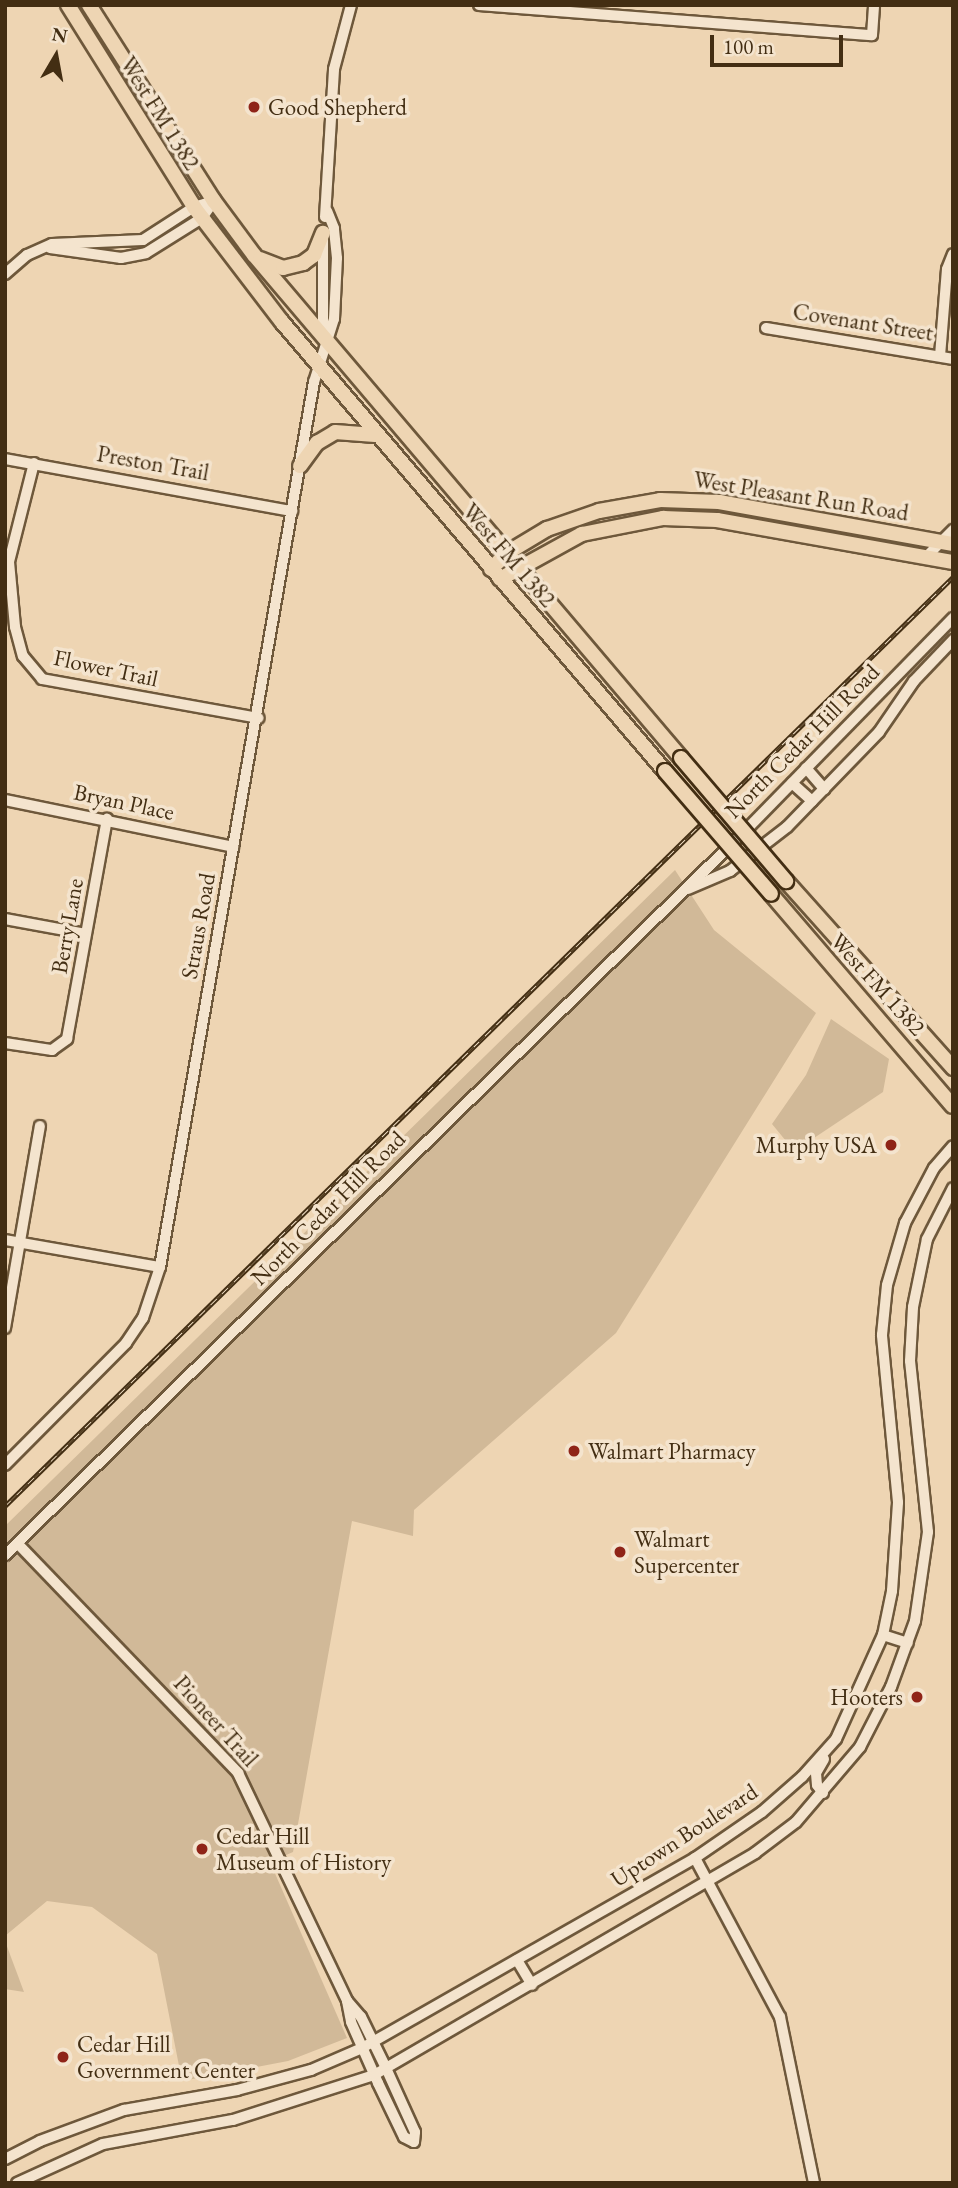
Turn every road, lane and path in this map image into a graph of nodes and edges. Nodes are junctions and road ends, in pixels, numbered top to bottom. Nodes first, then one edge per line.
1 (68, 5) edge
2 (89, 5) edge
3 (351, 5) edge
4 (480, 5) edge
5 (874, 5) edge
6 (214, 201) junction
7 (327, 211) junction
8 (198, 212) junction
9 (323, 233) junction
10 (953, 254) edge
11 (254, 255) junction
12 (5, 274) edge
13 (949, 301) edge
14 (766, 328) dead end
15 (324, 341) junction
16 (940, 356) junction
17 (953, 359) edge
18 (317, 367) junction
19 (375, 435) junction
20 (5, 458) edge
21 (34, 463) junction
22 (300, 466) junction
23 (292, 511) junction
24 (953, 530) edge
25 (947, 543) edge
26 (507, 553) junction
27 (927, 556) junction
28 (953, 562) edge
29 (519, 566) junction
30 (495, 574) junction
31 (953, 618) edge
32 (953, 640) edge
33 (259, 718) junction
34 (806, 768) junction
35 (792, 783) junction
36 (824, 789) junction
37 (5, 800) edge
38 (812, 801) junction
39 (107, 819) junction
40 (233, 847) junction
41 (681, 892) junction
42 (5, 919) edge
43 (86, 934) junction
44 (5, 1043) edge
45 (953, 1068) edge
46 (953, 1106) edge
47 (40, 1126) dead end
48 (953, 1146) edge
49 (953, 1188) edge
50 (5, 1240) edge
51 (20, 1243) junction
52 (160, 1267) junction
53 (5, 1328) edge
54 (5, 1465) edge
55 (18, 1544) junction
56 (5, 1555) edge
57 (883, 1635) junction
58 (908, 1643) junction
59 (836, 1739) junction
60 (823, 1793) junction
61 (695, 1858) junction
62 (709, 1880) junction
63 (517, 1960) junction
64 (532, 1985) junction
65 (347, 2001) junction
66 (373, 2042) junction
67 (362, 2048) junction
68 (386, 2068) junction
69 (374, 2075) junction
70 (5, 2159) edge
71 (18, 2183) edge
72 (814, 2183) edge

1 - 8 main road, West FM 1382
2 - 6 main road, West FM 1382
3 - 7 street
4 - 5 street
6 - 8 street
6 - 11 main road, West FM 1382
7 - 9 street
7 - 15 street
8 - 12 street
8 - 18 main road, West FM 1382
9 - 11 main road
9 - 15 street
10 - 13 street
11 - 15 main road, West FM 1382
13 - 16 street
14 - 16 street, Covenant Street
15 - 18 street, Straus Road
15 - 26 main road, West FM 1382
16 - 17 street, Covenant Street
18 - 19 main road, West FM 1382
18 - 22 street, Straus Road
19 - 22 main road
19 - 30 main road, West FM 1382
20 - 21 street, Preston Trail
21 - 23 street, Preston Trail
21 - 33 street, Flower Trail
22 - 23 street, Straus Road
23 - 33 street, Straus Road
24 - 25 street
25 - 26 main road, West Pleasant Run Road
25 - 27 street
26 - 29 main road, West FM 1382
26 - 30 main road, West Pleasant Run Road
27 - 28 main road, West Pleasant Run Road
27 - 29 main road, West Pleasant Run Road
29 - 30 main road, West Pleasant Run Road
29 - 45 main road, West FM 1382, bridge
30 - 46 main road, West FM 1382, bridge
31 - 34 street, North Cedar Hill Road
32 - 36 street, North Cedar Hill Road
33 - 40 street, Straus Road
34 - 35 street, North Cedar Hill Road
34 - 36 street
35 - 38 street
35 - 41 street, North Cedar Hill Road
36 - 38 street, North Cedar Hill Road
37 - 39 street, Bryan Place
38 - 41 street, North Cedar Hill Road
39 - 40 street, Bryan Place
39 - 43 street, Berry Lane
40 - 52 street, Straus Road
41 - 55 street, North Cedar Hill Road
42 - 43 street
43 - 44 street, Berry Lane
47 - 51 street
48 - 57 street, Uptown Boulevard
49 - 58 street
50 - 51 street
51 - 52 street
51 - 53 street
52 - 54 street, Straus Road
55 - 56 street, North Cedar Hill Road
55 - 65 street, Pioneer Trail
57 - 58 street
57 - 59 street, Uptown Boulevard
58 - 60 street
59 - 60 street
59 - 61 street, Uptown Boulevard
60 - 62 street
61 - 62 street
61 - 63 street, Uptown Boulevard
62 - 64 street
62 - 72 street
63 - 64 street
63 - 66 street, Uptown Boulevard
64 - 68 street
65 - 66 street, Pioneer Trail
65 - 67 street, Pioneer Trail
66 - 67 street, Uptown Boulevard
66 - 68 street, Pioneer Trail
67 - 69 street, Pioneer Trail
67 - 70 street, Uptown Boulevard
68 - 69 street
68 - 69 street, Pioneer Trail
69 - 71 street

